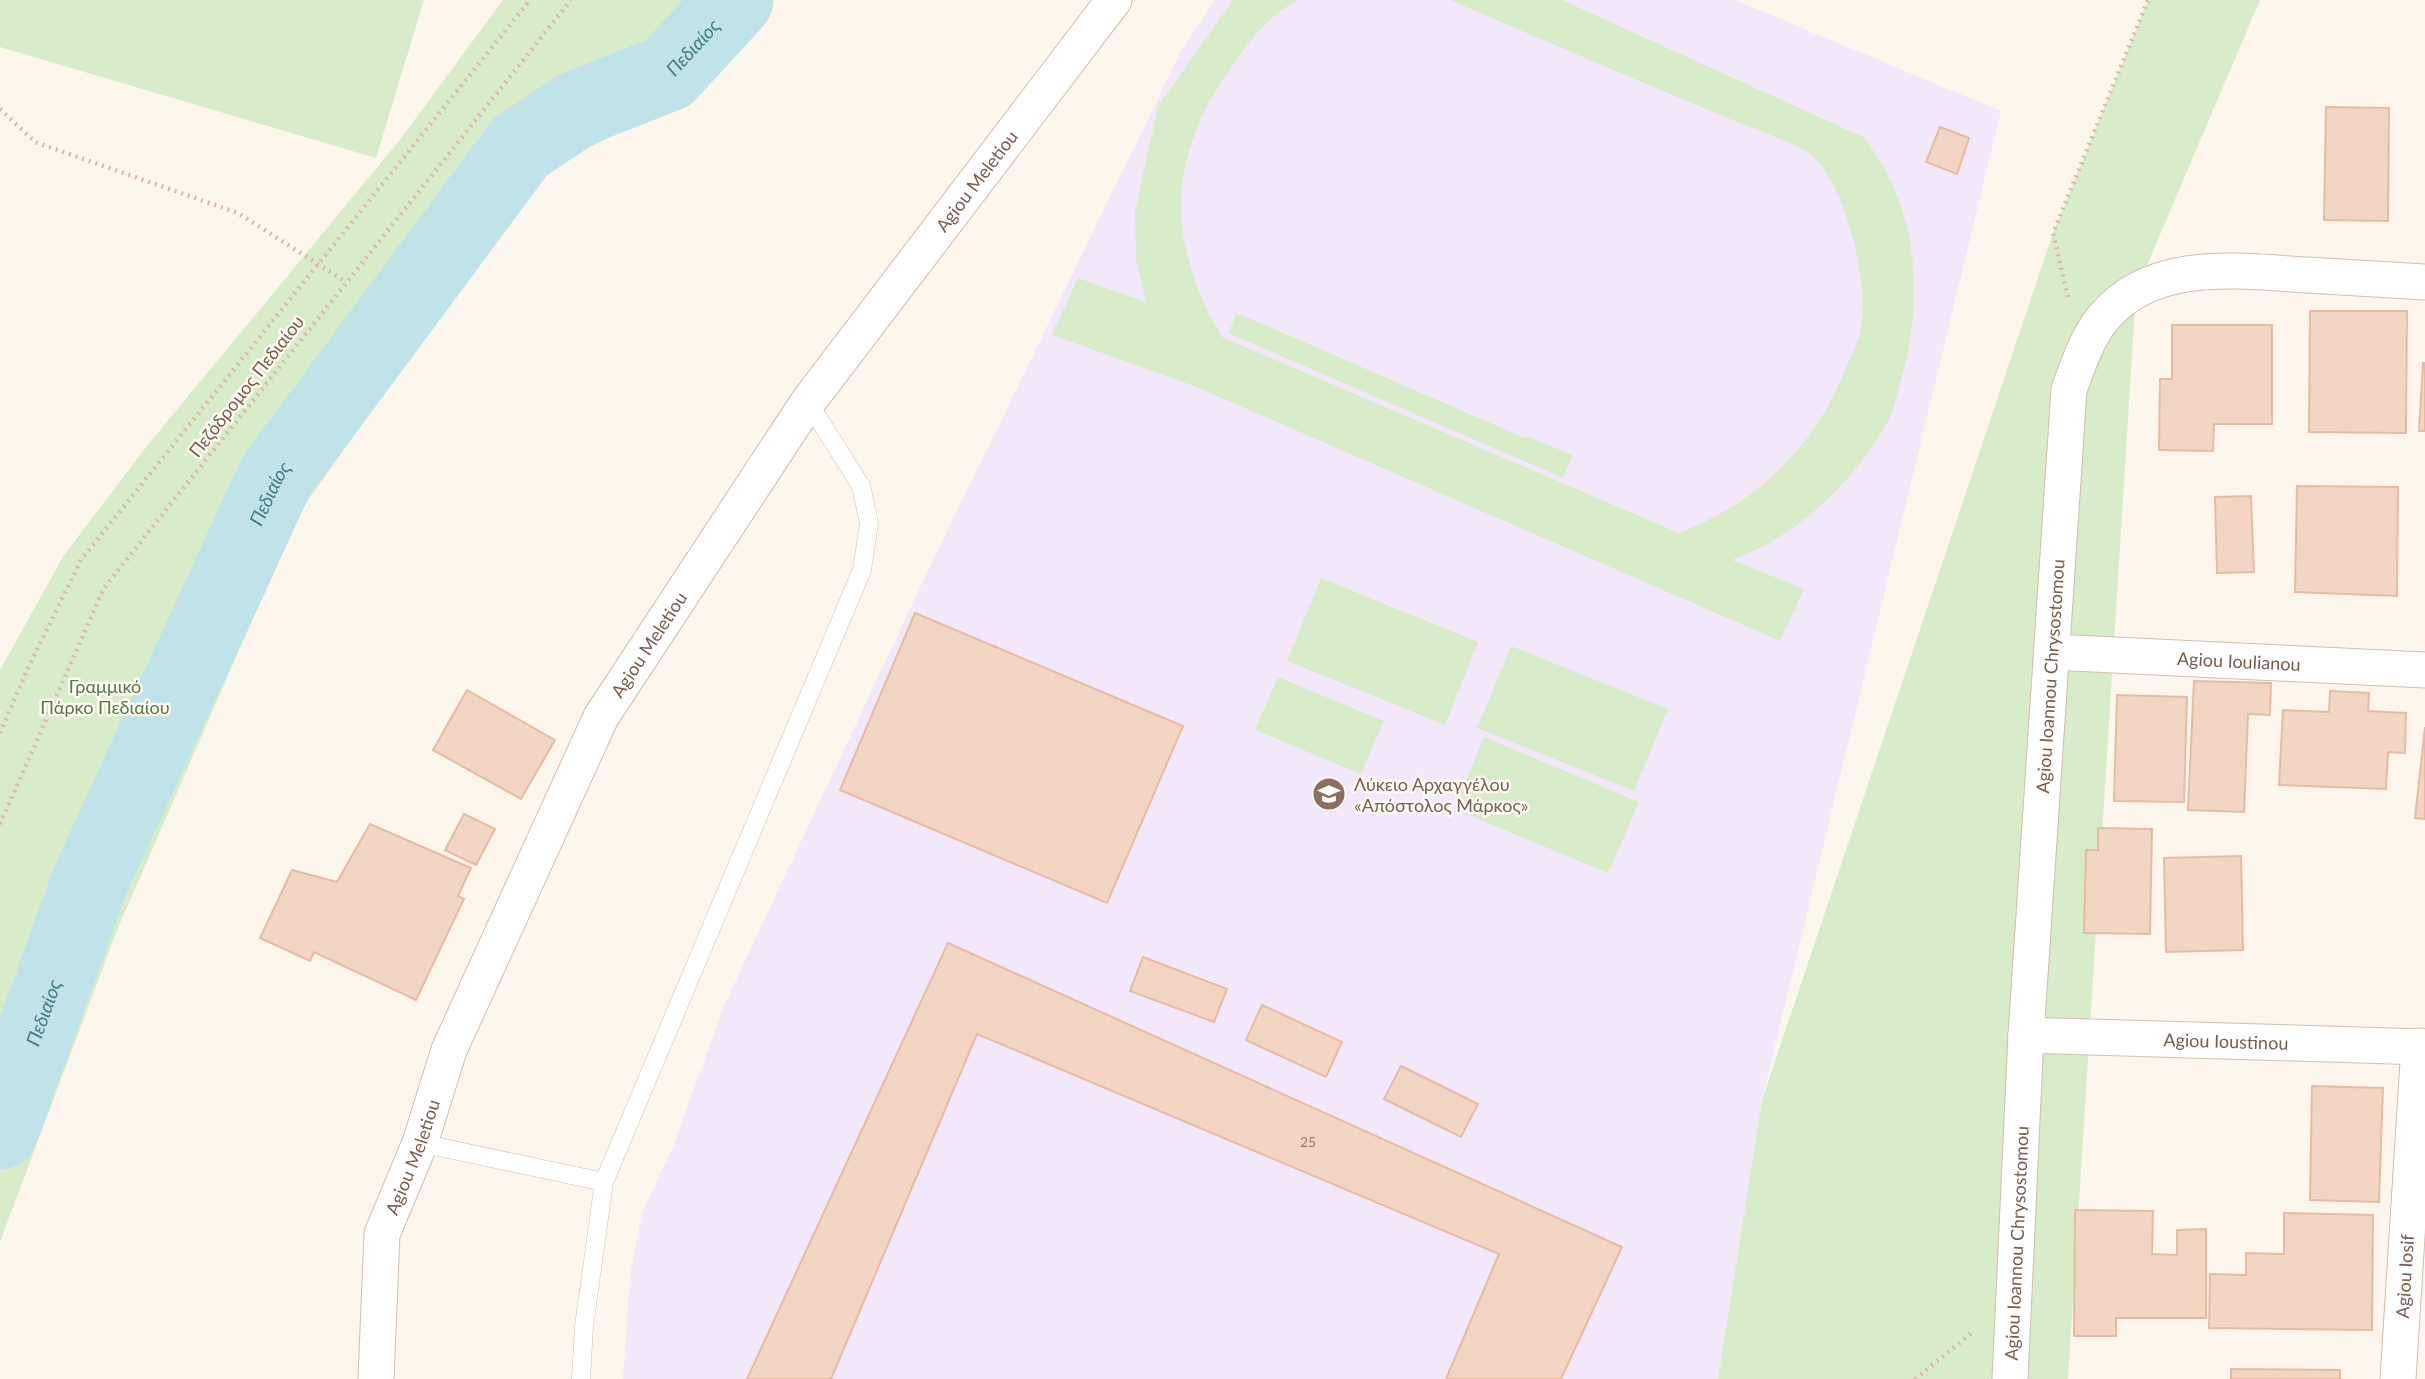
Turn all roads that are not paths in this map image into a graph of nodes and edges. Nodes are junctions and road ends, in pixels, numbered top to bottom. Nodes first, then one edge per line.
1 (1114, 0) edge
2 (2425, 282) edge
3 (808, 402) junction
4 (2052, 652) junction
5 (2425, 670) edge
6 (2026, 1035) junction
7 (2422, 1046) edge
8 (420, 1143) junction
9 (604, 1182) junction
10 (376, 1379) edge
11 (581, 1379) edge
12 (2010, 1379) edge
13 (2398, 1379) edge

1 - 3 street, Agiou Meletiou
2 - 4 street, Agiou Ioannou Chrysostomou
3 - 8 street, Agiou Meletiou
3 - 9 lane
4 - 5 street, Agiou Ioulianou
4 - 6 street, Agiou Ioannou Chrysostomou
6 - 7 street, Agiou Ioustinou
6 - 12 street, Agiou Ioannou Chrysostomou
7 - 13 street, Agiou Iosif
8 - 9 lane
8 - 10 street, Agiou Meletiou
9 - 11 lane

